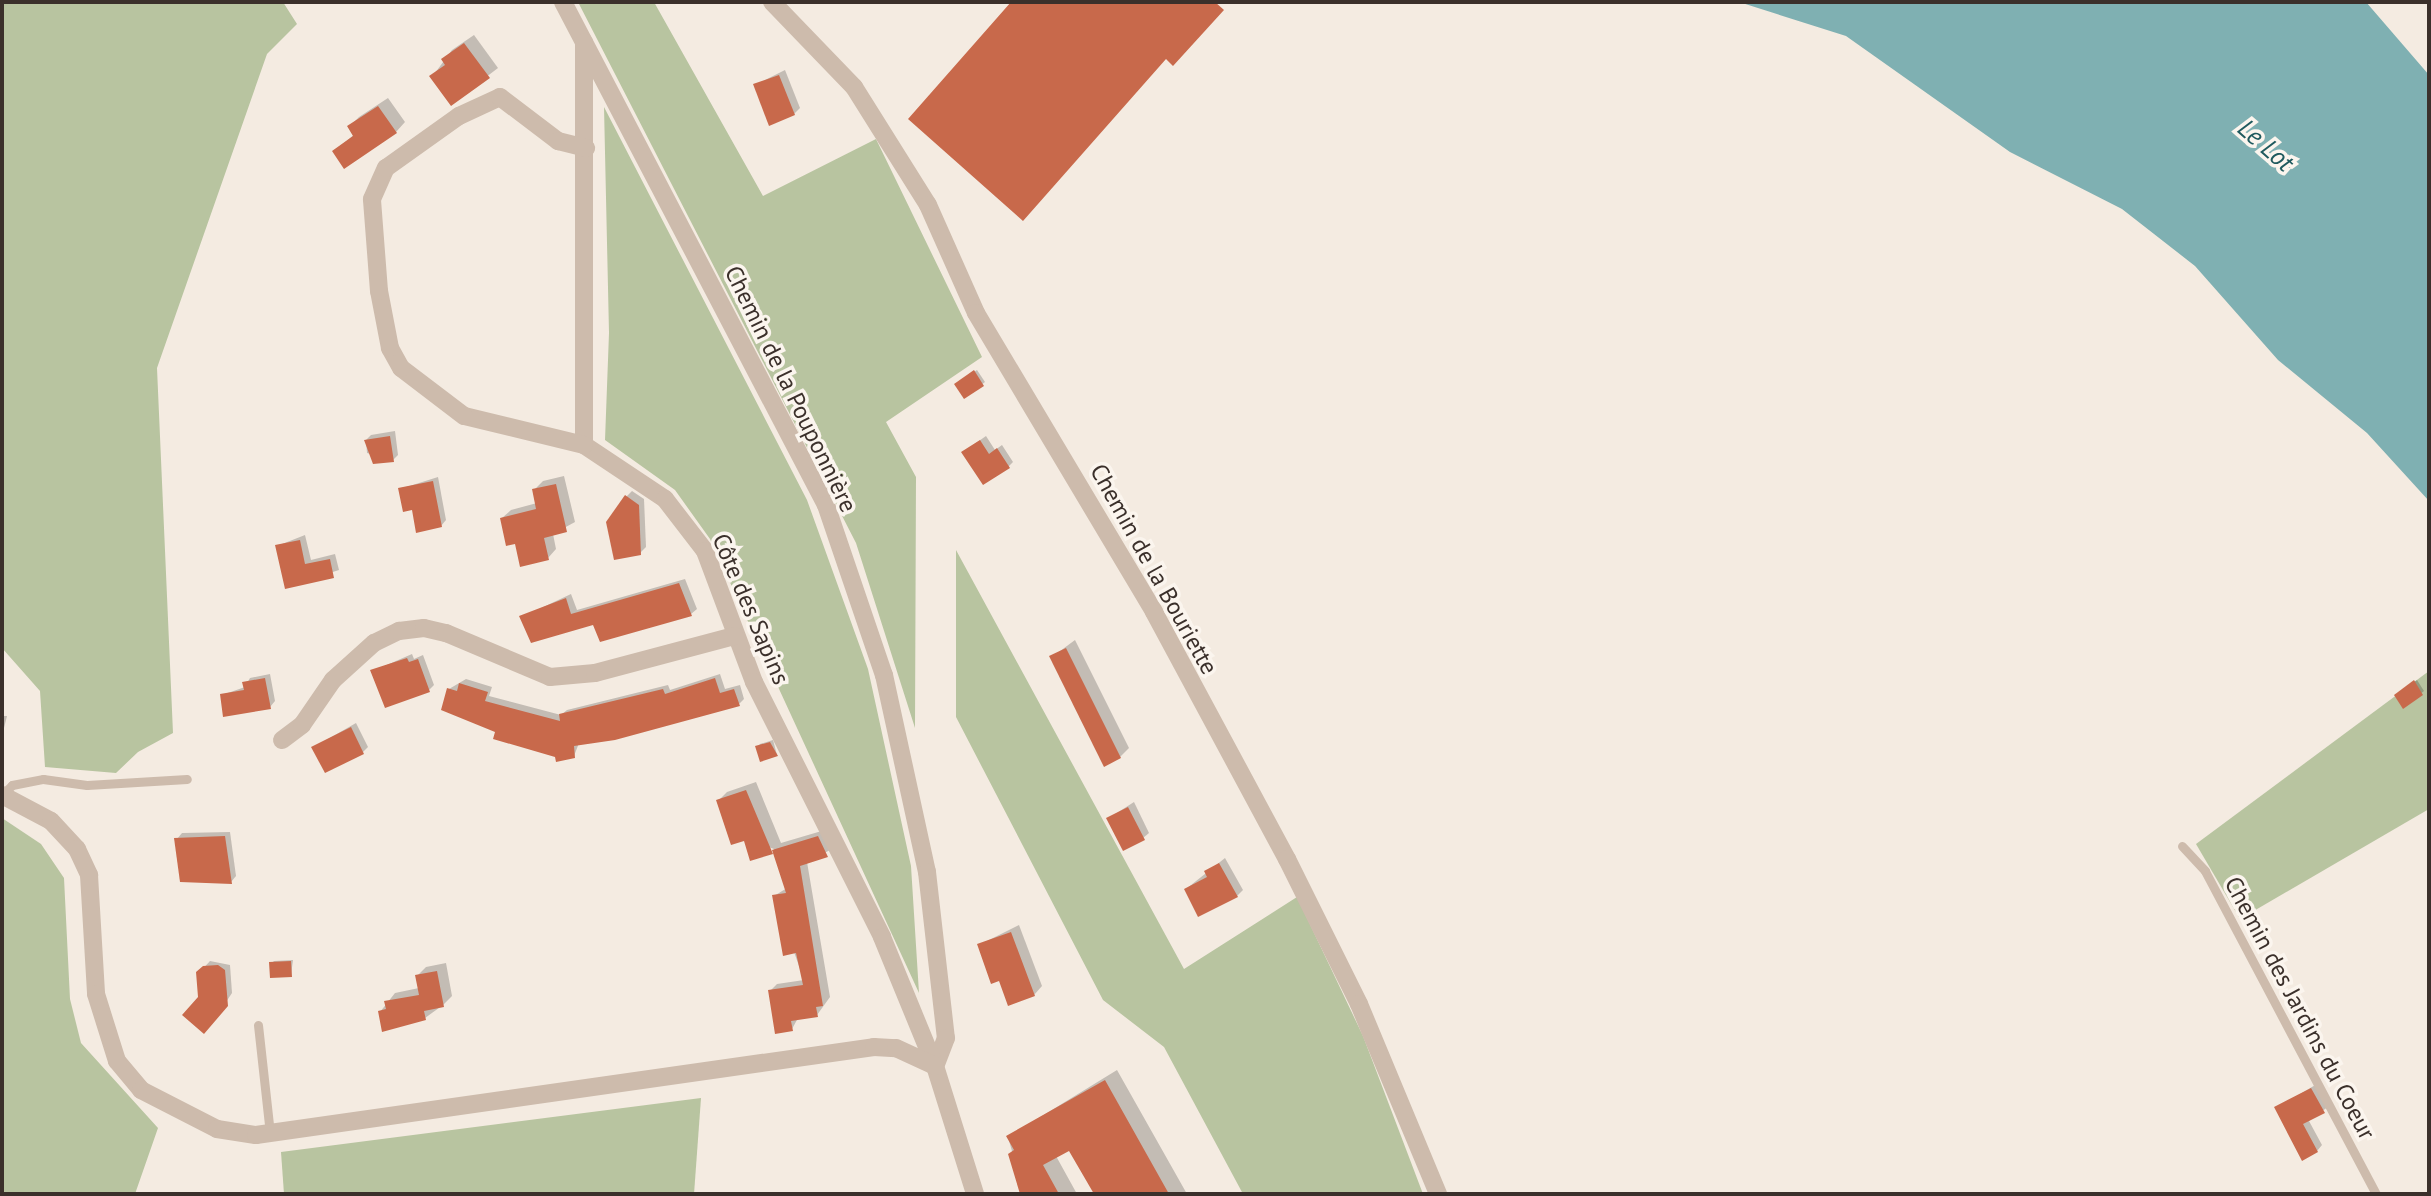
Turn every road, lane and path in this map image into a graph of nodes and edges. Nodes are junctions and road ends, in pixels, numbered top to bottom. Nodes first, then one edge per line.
1 (563, 2) edge
2 (772, 2) edge
3 (584, 42) junction
4 (586, 148) junction
5 (584, 445) junction
6 (734, 636) junction
7 (282, 740) dead end
8 (187, 779) dead end
9 (2, 795) edge
10 (2182, 846) dead end
11 (258, 1025) dead end
12 (935, 1066) junction
13 (270, 1133) junction
14 (975, 1194) edge
15 (1438, 1194) edge
16 (2376, 1194) edge

1 - 3 street, Chemin de la Pouponnière
2 - 15 street, Chemin de la Bouriette
3 - 4 street
3 - 12 street, Chemin de la Pouponnière
4 - 5 street
4 - 5 street
5 - 6 street, Côte des Sapins
6 - 7 street
6 - 12 street, Côte des Sapins
8 - 9 lane
9 - 13 street
10 - 16 lane, Chemin des Jardins du Coeur
11 - 13 lane
12 - 13 street
12 - 14 street

